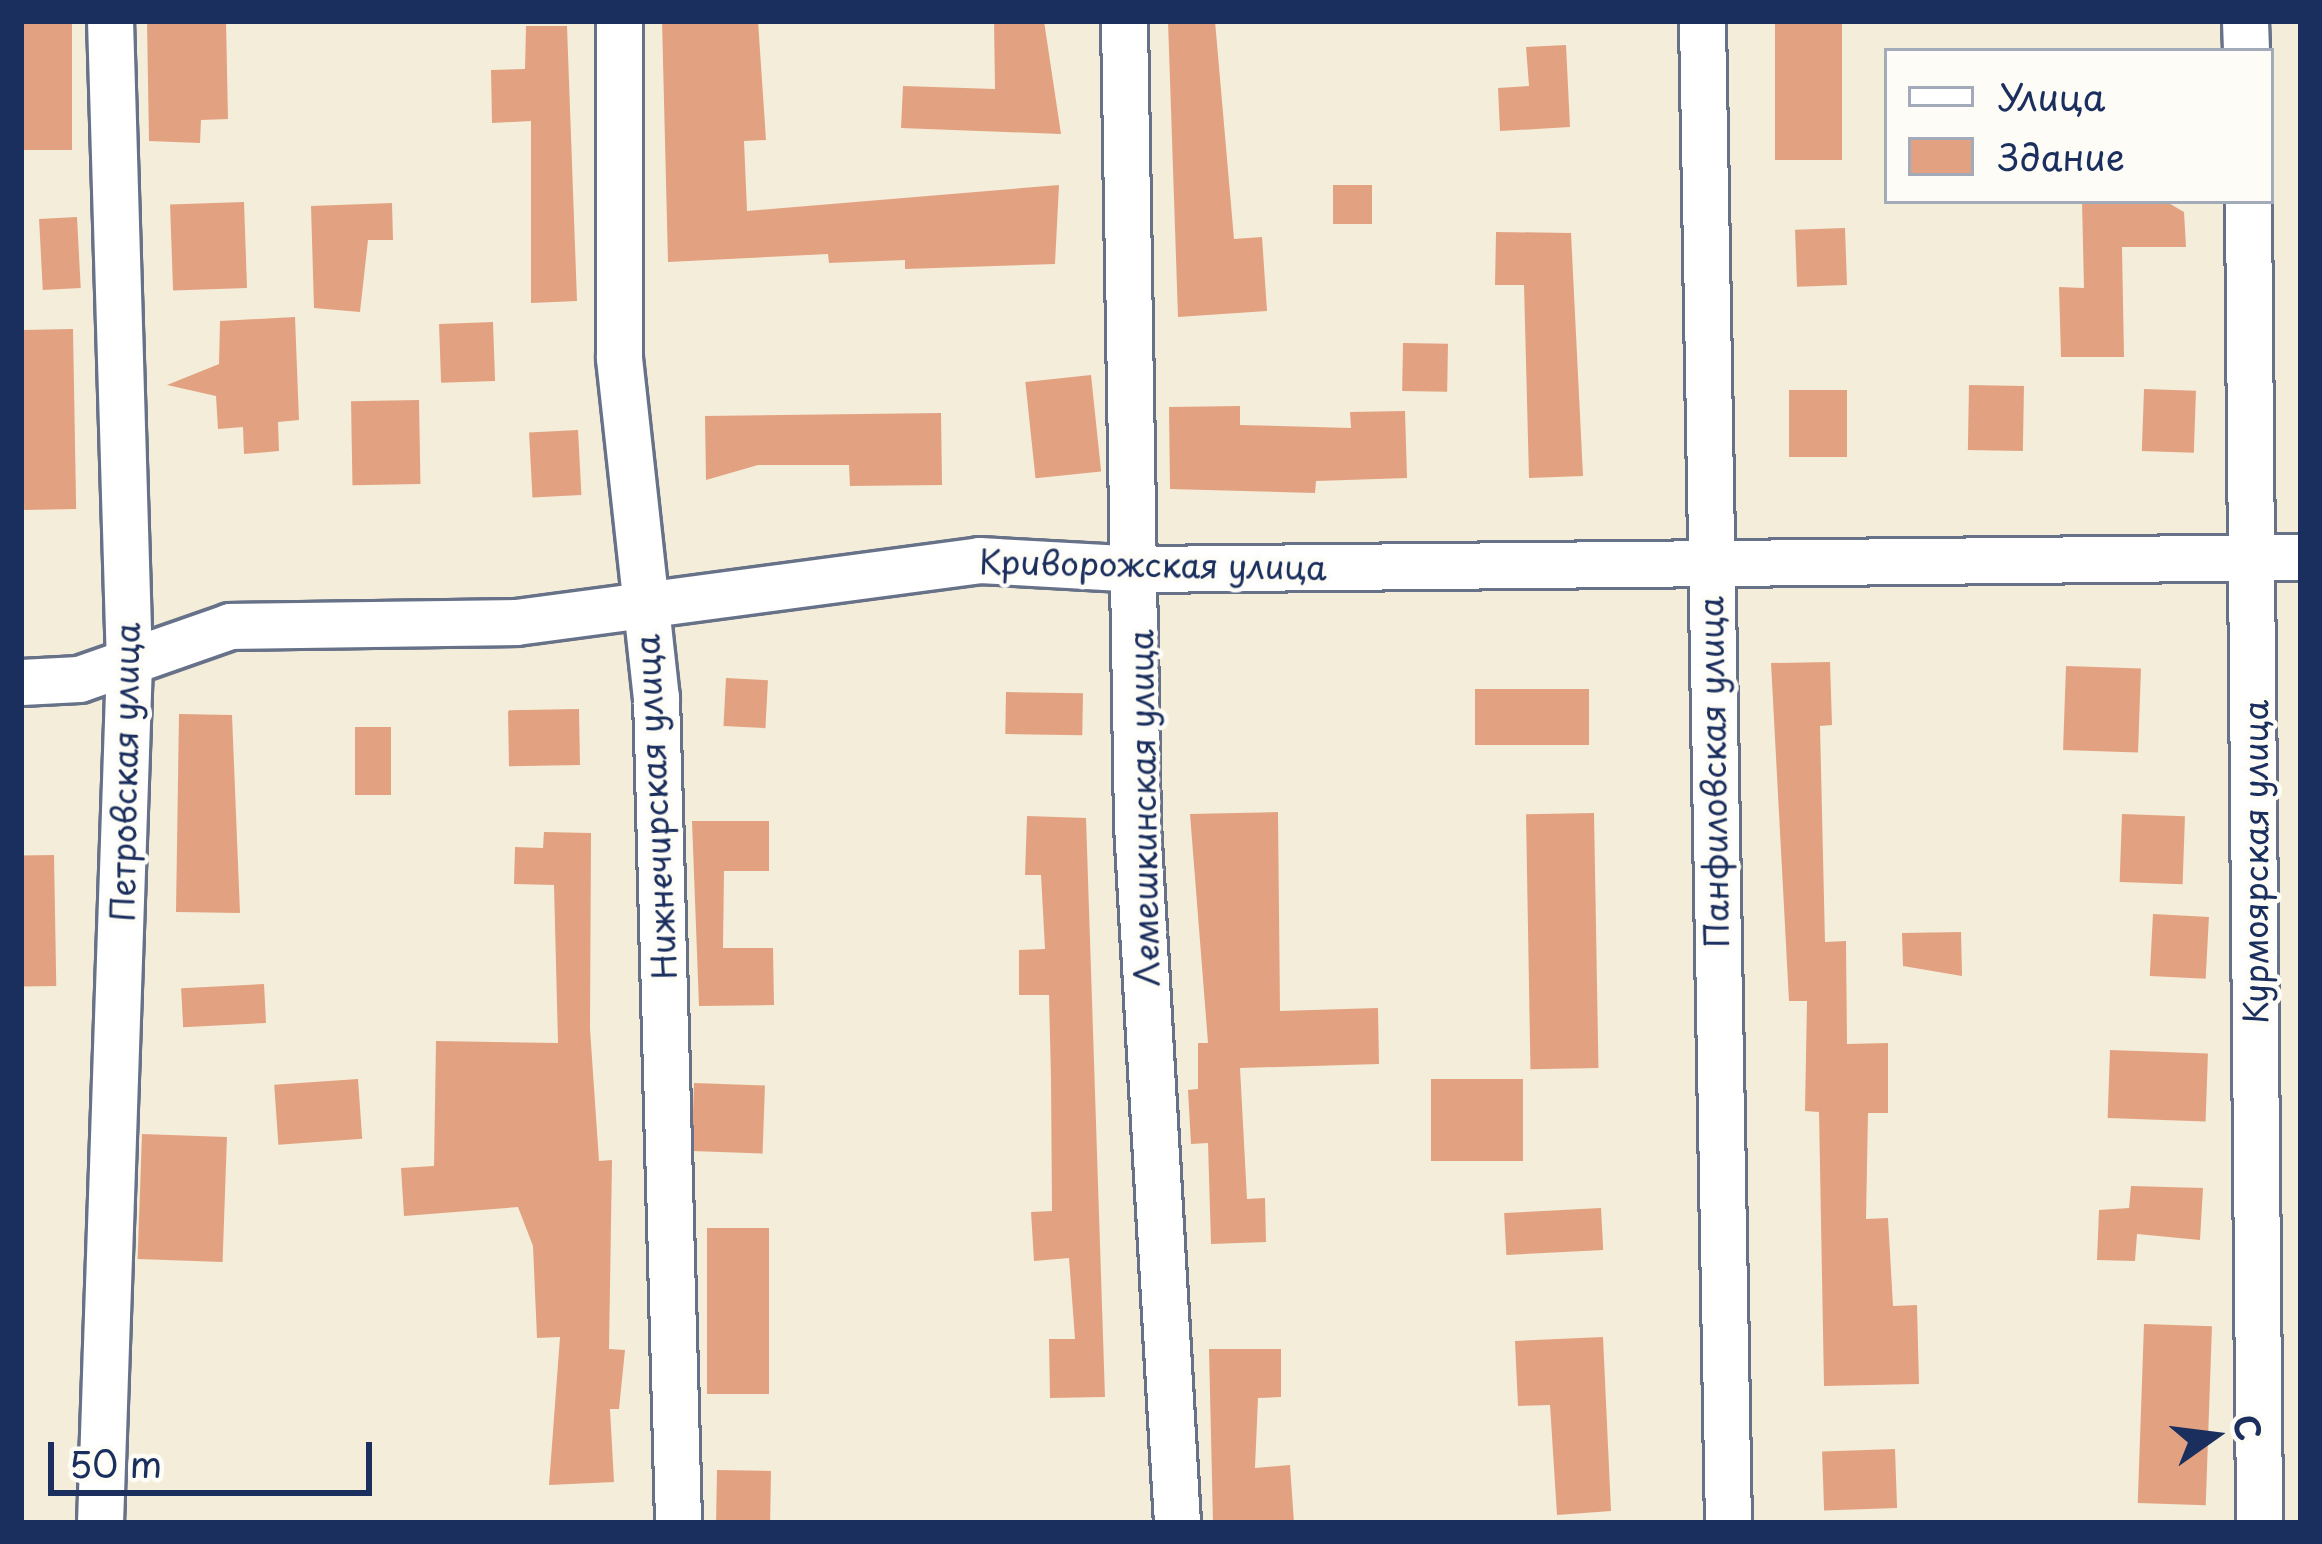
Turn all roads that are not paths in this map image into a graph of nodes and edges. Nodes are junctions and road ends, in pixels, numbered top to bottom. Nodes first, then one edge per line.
1 (110, 21) edge
2 (619, 21) edge
3 (1124, 21) edge
4 (1702, 21) edge
5 (2248, 204) edge
6 (2301, 557) edge
7 (2254, 561) junction
8 (1709, 563) junction
9 (1140, 569) junction
10 (644, 600) junction
11 (129, 664) junction
12 (21, 682) edge
13 (100, 1523) edge
14 (678, 1523) edge
15 (1177, 1523) edge
16 (1728, 1523) edge
17 (2259, 1523) edge

1 - 11 street, Петровская улица
2 - 10 street, Нижнечирская улица
3 - 9 street, Лемешкинская улица
4 - 8 street, Панфиловская улица
5 - 7 street, Курмоярская улица
6 - 7 street, Криворожская улица
7 - 8 street, Криворожская улица
7 - 17 street, Курмоярская улица
8 - 9 street, Криворожская улица
8 - 16 street, Панфиловская улица
9 - 10 street, Криворожская улица
9 - 15 street, Лемешкинская улица
10 - 11 street, Криворожская улица
10 - 14 street, Нижнечирская улица
11 - 12 street, Криворожская улица
11 - 13 street, Петровская улица

